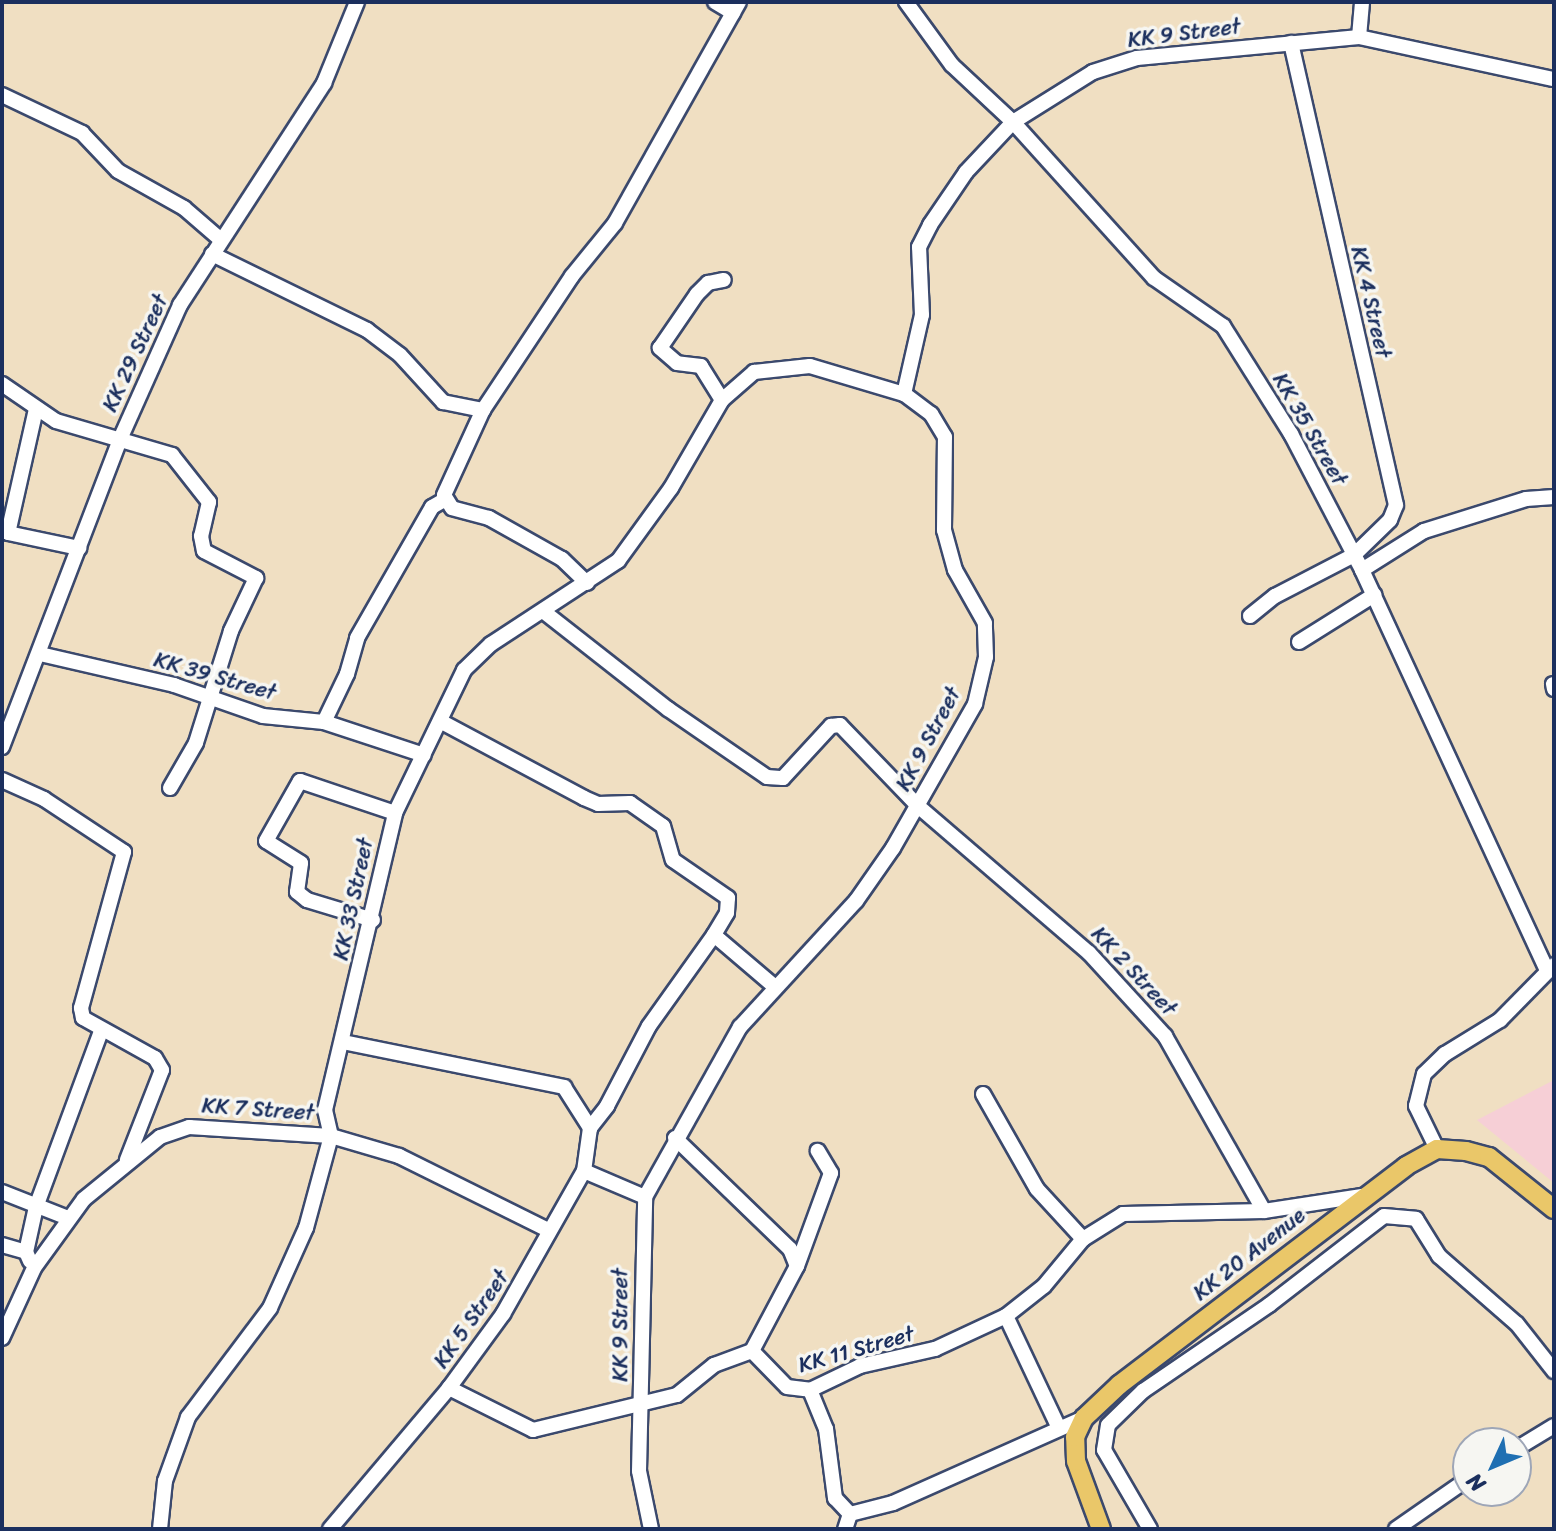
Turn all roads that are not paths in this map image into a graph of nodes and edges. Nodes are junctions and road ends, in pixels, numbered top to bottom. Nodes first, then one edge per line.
1 (357, 2) edge
2 (715, 2) edge
3 (906, 2) edge
4 (1362, 2) edge
5 (736, 8) edge
6 (1359, 37) junction
7 (1291, 43) junction
8 (1554, 79) edge
9 (2, 95) edge
10 (1013, 122) junction
11 (221, 240) junction
12 (212, 254) junction
13 (724, 280) dead end
14 (2, 384) edge
15 (904, 394) junction
16 (722, 400) junction
17 (36, 409) junction
18 (483, 410) junction
19 (121, 437) junction
20 (1554, 497) edge
21 (444, 500) junction
22 (5, 539) edge
23 (79, 548) junction
24 (1354, 555) junction
25 (1362, 570) junction
26 (587, 583) junction
27 (1374, 595) junction
28 (543, 611) junction
29 (1250, 616) dead end
30 (1299, 642) dead end
31 (40, 654) junction
32 (209, 701) junction
33 (440, 721) junction
34 (324, 722) junction
35 (2, 747) edge
36 (424, 755) junction
37 (2, 780) edge
38 (170, 788) dead end
39 (918, 806) junction
40 (395, 813) junction
41 (373, 920) junction
42 (714, 935) junction
43 (1550, 967) edge
44 (775, 987) junction
45 (101, 1031) junction
46 (343, 1042) junction
47 (983, 1094) dead end
48 (590, 1128) junction
49 (331, 1136) junction
50 (675, 1138) junction
51 (1437, 1149) junction
52 (818, 1151) dead end
53 (127, 1161) junction
54 (584, 1171) junction
55 (2, 1192) edge
56 (1367, 1195) junction
57 (645, 1197) junction
58 (36, 1207) junction
59 (1554, 1209) edge
60 (1264, 1211) junction
61 (68, 1218) junction
62 (546, 1229) junction
63 (1083, 1239) junction
64 (2, 1245) edge
65 (26, 1252) junction
66 (797, 1266) junction
67 (34, 1268) junction
68 (1006, 1316) junction
69 (2, 1338) edge
70 (752, 1351) junction
71 (1554, 1371) edge
72 (449, 1388) junction
73 (810, 1390) junction
74 (643, 1403) junction
75 (1084, 1418) junction
76 (1554, 1426) edge
77 (1059, 1428) junction
78 (1532, 1439) edge
79 (1452, 1490) edge
80 (850, 1514) junction
81 (160, 1529) edge
82 (330, 1529) edge
83 (651, 1529) edge
84 (845, 1529) edge
85 (1101, 1529) edge
86 (1150, 1529) edge
87 (1396, 1529) edge

1 - 11 street, KK 29 Street
2 - 5 street
3 - 10 street, KK 35 Street
4 - 6 street
5 - 18 street
6 - 7 street, KK 9 Street
6 - 8 street, KK 9 Street
7 - 10 street, KK 9 Street
7 - 24 street, KK 4 Street
9 - 11 street
10 - 15 street, KK 9 Street
10 - 24 street, KK 35 Street
11 - 12 street, KK 29 Street
12 - 18 street
12 - 19 street, KK 29 Street
13 - 16 street
14 - 17 street
15 - 16 street, KK 33 Street
15 - 39 street, KK 9 Street
16 - 26 street, KK 33 Street
17 - 19 street
17 - 22 street
18 - 21 street
19 - 23 street, KK 29 Street
19 - 32 street
20 - 25 street
21 - 26 street
21 - 34 street
22 - 23 street
23 - 31 street, KK 29 Street
24 - 25 street, KK 35 Street
24 - 29 street, KK 4 Street
25 - 27 street, KK 35 Street
26 - 28 street, KK 33 Street
27 - 30 street
27 - 43 street, KK 35 Street
28 - 33 street, KK 33 Street
28 - 39 street, KK 2 Street
31 - 32 street, KK 39 Street
31 - 35 street, KK 29 Street
32 - 34 street, KK 39 Street
32 - 38 street
33 - 36 street, KK 33 Street
33 - 42 street
34 - 36 street, KK 39 Street
36 - 40 street, KK 33 Street
37 - 45 street
39 - 44 street, KK 9 Street
39 - 60 street, KK 2 Street
40 - 41 street, KK 33 Street
40 - 41 street
41 - 46 street, KK 33 Street
42 - 44 street
42 - 48 street
43 - 51 street
44 - 50 street, KK 9 Street
45 - 53 street
45 - 58 street
46 - 48 street
46 - 49 street, KK 33 Street
47 - 63 street
48 - 54 street
49 - 53 street, KK 7 Street
49 - 62 street, KK 7 Street
49 - 81 street, KK 33 Street
50 - 57 street, KK 9 Street
50 - 66 street
51 - 56 main road, KK 20 Avenue
51 - 59 main road
52 - 66 street
53 - 61 street, KK 7 Street
54 - 57 street
54 - 62 street, KK 5 Street
55 - 58 street
56 - 60 street, KK 11 Street
56 - 75 main road, KK 20 Avenue
57 - 74 street, KK 9 Street
58 - 61 street
58 - 65 street
60 - 63 street, KK 11 Street
61 - 67 street, KK 7 Street
62 - 72 street, KK 5 Street
63 - 68 street, KK 11 Street
64 - 65 street
65 - 67 street
66 - 70 street
67 - 69 street, KK 7 Street
68 - 73 street, KK 11 Street
68 - 77 street
70 - 73 street, KK 11 Street
70 - 74 street
71 - 86 street
72 - 74 street
72 - 82 street, KK 5 Street
73 - 80 street
74 - 83 street, KK 9 Street
75 - 77 street
75 - 85 main road
76 - 78 street
77 - 80 street
79 - 87 street
80 - 84 street

